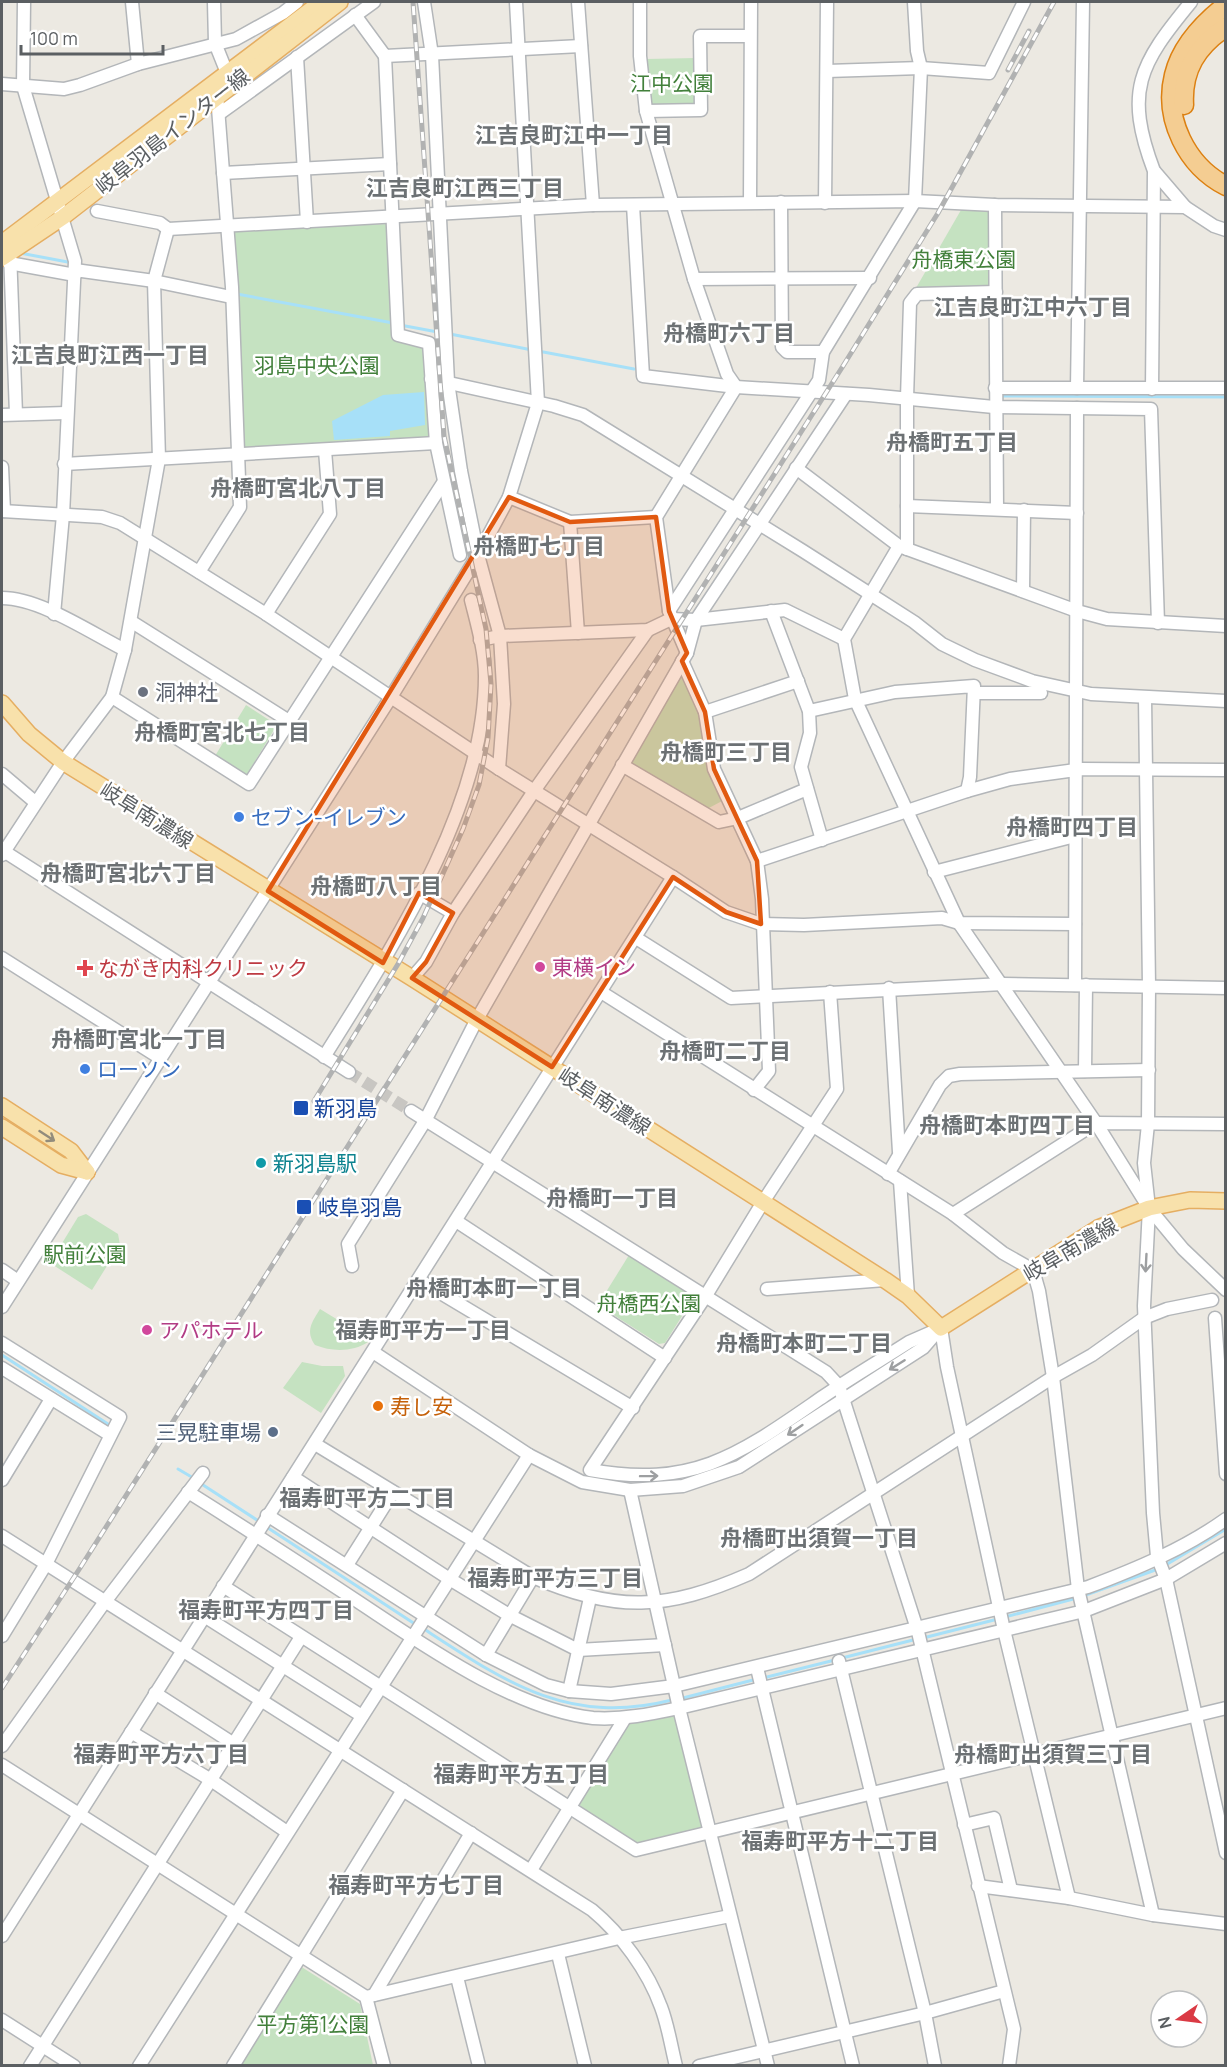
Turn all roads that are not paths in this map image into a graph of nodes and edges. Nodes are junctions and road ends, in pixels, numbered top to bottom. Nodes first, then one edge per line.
1 (24, 2) edge
2 (132, 2) edge
3 (214, 2) edge
4 (297, 2) edge
5 (321, 2) edge
6 (340, 2) edge
7 (374, 2) edge
8 (424, 2) edge
9 (516, 2) edge
10 (578, 2) edge
11 (640, 2) edge
12 (751, 2) edge
13 (827, 2) edge
14 (914, 2) edge
15 (1024, 2) edge
16 (1083, 2) edge
17 (1191, 2) edge
18 (1226, 5) edge
19 (355, 15) junction
20 (1226, 27) edge
21 (750, 36) junction
22 (215, 43) junction
23 (581, 46) junction
24 (519, 51) junction
25 (432, 55) junction
26 (385, 56) junction
27 (297, 57) junction
28 (138, 64) junction
29 (921, 68) junction
30 (827, 71) junction
31 (227, 73) junction
32 (2, 84) edge
33 (23, 86) junction
34 (217, 95) junction
35 (646, 111) junction
36 (219, 114) junction
37 (390, 164) junction
38 (304, 168) junction
39 (1154, 171) junction
40 (1226, 172) edge
41 (223, 173) junction
42 (1226, 186) edge
43 (59, 201) junction
44 (915, 201) junction
45 (750, 202) junction
46 (781, 202) junction
47 (673, 203) junction
48 (825, 203) junction
49 (633, 205) junction
50 (995, 205) junction
51 (592, 206) junction
52 (1078, 206) junction
53 (1156, 206) junction
54 (1185, 207) junction
55 (528, 208) junction
56 (97, 211) dead end
57 (441, 215) junction
58 (63, 217) junction
59 (393, 217) junction
60 (307, 222) junction
61 (226, 226) junction
62 (168, 229) junction
63 (1226, 230) edge
64 (5, 251) edge
65 (75, 268) junction
66 (780, 277) junction
67 (870, 278) junction
68 (694, 279) junction
69 (154, 281) junction
70 (996, 292) junction
71 (231, 297) junction
72 (823, 352) junction
73 (431, 379) junction
74 (448, 382) junction
75 (736, 387) junction
76 (995, 388) junction
77 (1226, 388) edge
78 (1152, 389) junction
79 (812, 392) junction
80 (846, 393) junction
81 (907, 398) junction
82 (1075, 398) junction
83 (538, 403) junction
84 (994, 407) junction
85 (66, 413) junction
86 (15, 414) junction
87 (2, 415) edge
88 (436, 442) junction
89 (325, 450) junction
90 (239, 456) junction
91 (159, 459) junction
92 (64, 464) junction
93 (2, 467) edge
94 (796, 468) junction
95 (683, 475) junction
96 (443, 483) junction
97 (509, 498) junction
98 (908, 506) junction
99 (997, 509) junction
100 (735, 510) junction
101 (1024, 510) junction
102 (3, 511) edge
103 (1077, 513) junction
104 (63, 515) junction
105 (656, 517) junction
106 (570, 522) junction
107 (759, 524) junction
108 (146, 539) junction
109 (903, 548) junction
110 (460, 555) dead end
111 (478, 555) junction
112 (199, 572) junction
113 (1023, 591) junction
114 (869, 594) junction
115 (2, 598) edge
116 (471, 600) dead end
117 (771, 611) junction
118 (1077, 611) junction
119 (54, 614) junction
120 (266, 614) junction
121 (670, 615) junction
122 (696, 620) junction
123 (132, 622) junction
124 (1158, 623) junction
125 (1226, 626) edge
126 (648, 630) junction
127 (578, 633) junction
128 (500, 636) junction
129 (844, 639) junction
130 (480, 640) junction
131 (125, 650) junction
132 (332, 656) junction
133 (685, 657) junction
134 (798, 681) junction
135 (1076, 692) junction
136 (975, 693) junction
137 (1041, 693) dead end
138 (112, 697) junction
139 (391, 697) junction
140 (1146, 698) junction
141 (855, 699) junction
142 (1226, 701) edge
143 (2, 703) edge
144 (809, 711) junction
145 (705, 712) junction
146 (290, 721) junction
147 (475, 753) junction
148 (63, 762) junction
149 (622, 765) junction
150 (499, 769) junction
151 (1148, 769) junction
152 (1075, 770) junction
153 (1226, 770) edge
154 (2, 774) edge
155 (807, 789) junction
156 (534, 791) junction
157 (967, 791) junction
158 (35, 802) junction
159 (908, 812) junction
160 (738, 818) junction
161 (588, 824) junction
162 (1075, 836) junction
163 (822, 840) junction
164 (2, 852) edge
165 (757, 861) junction
166 (934, 872) junction
167 (673, 876) junction
168 (268, 891) junction
169 (419, 892) junction
170 (453, 913) junction
171 (959, 923) junction
172 (761, 924) junction
173 (1075, 924) junction
174 (636, 938) junction
175 (2, 957) edge
176 (383, 963) junction
177 (411, 978) junction
178 (209, 981) junction
179 (1003, 984) junction
180 (1081, 985) junction
181 (1149, 986) junction
182 (889, 988) junction
183 (1226, 988) edge
184 (601, 992) junction
185 (830, 992) junction
186 (764, 997) junction
187 (476, 1021) junction
188 (324, 1057) junction
189 (160, 1058) junction
190 (552, 1067) junction
191 (1149, 1070) junction
192 (1058, 1071) junction
193 (1085, 1071) junction
194 (349, 1072) tunnel mouth
195 (754, 1090) junction
196 (2, 1106) edge
197 (411, 1111) tunnel mouth
198 (425, 1121) junction
199 (1096, 1123) junction
200 (1226, 1124) edge
201 (1148, 1125) junction
202 (2, 1126) edge
203 (813, 1126) junction
204 (899, 1152) junction
205 (493, 1162) junction
206 (87, 1172) junction
207 (888, 1174) junction
208 (900, 1181) junction
209 (1226, 1201) edge
210 (763, 1202) junction
211 (1149, 1208) junction
212 (953, 1214) junction
213 (456, 1221) junction
214 (352, 1266) dead end
215 (2, 1270) edge
216 (1033, 1270) junction
217 (1212, 1277) junction
218 (419, 1280) junction
219 (885, 1280) junction
220 (18, 1281) junction
221 (767, 1289) dead end
222 (1226, 1290) edge
223 (908, 1296) junction
224 (705, 1297) junction
225 (1212, 1300) junction
226 (2, 1307) edge
227 (1144, 1318) junction
228 (1215, 1318) junction
229 (942, 1328) junction
230 (1226, 1331) edge
231 (2, 1343) edge
232 (373, 1352) junction
233 (665, 1358) junction
234 (2, 1368) edge
235 (1053, 1377) junction
236 (838, 1386) junction
237 (843, 1398) junction
238 (51, 1399) junction
239 (633, 1408) junction
240 (113, 1430) junction
241 (962, 1436) junction
242 (315, 1444) junction
243 (529, 1455) junction
244 (1226, 1474) edge
245 (293, 1478) junction
246 (2, 1480) edge
247 (630, 1490) junction
248 (393, 1492) junction
249 (873, 1494) junction
250 (1226, 1519) edge
251 (262, 1524) junction
252 (371, 1528) junction
253 (2, 1536) edge
254 (473, 1541) junction
255 (1226, 1543) edge
256 (46, 1564) junction
257 (348, 1565) junction
258 (1161, 1567) junction
259 (532, 1577) junction
260 (448, 1578) junction
261 (223, 1586) junction
262 (590, 1598) junction
263 (1081, 1599) junction
264 (104, 1603) junction
265 (655, 1604) junction
266 (509, 1615) junction
267 (204, 1616) junction
268 (425, 1617) junction
269 (1002, 1619) junction
270 (414, 1634) junction
271 (2, 1636) edge
272 (301, 1637) junction
273 (920, 1638) junction
274 (665, 1645) junction
275 (578, 1650) junction
276 (182, 1652) junction
277 (486, 1655) junction
278 (838, 1659) junction
279 (283, 1666) junction
280 (760, 1677) junction
281 (380, 1688) junction
282 (675, 1688) junction
283 (569, 1691) junction
284 (155, 1693) junction
285 (261, 1701) junction
286 (679, 1706) junction
287 (1226, 1708) edge
288 (1196, 1715) junction
289 (362, 1716) junction
290 (625, 1718) junction
291 (131, 1732) junction
292 (1113, 1736) junction
293 (234, 1744) junction
294 (2, 1746) edge
295 (340, 1751) junction
296 (1034, 1755) junction
297 (2, 1765) edge
298 (952, 1776) junction
299 (211, 1780) junction
300 (403, 1790) junction
301 (870, 1794) junction
302 (569, 1807) junction
303 (792, 1813) junction
304 (78, 1816) junction
305 (964, 1826) junction
306 (287, 1832) junction
307 (710, 1832) junction
308 (471, 1833) junction
309 (1226, 1853) edge
310 (157, 1865) junction
311 (531, 1870) junction
312 (978, 1886) junction
313 (1011, 1890) junction
314 (1069, 1898) junction
315 (234, 1914) junction
316 (1153, 1915) junction
317 (730, 1916) junction
318 (1226, 1924) edge
319 (2, 1936) edge
320 (619, 1938) junction
321 (558, 1954) junction
322 (302, 1957) junction
323 (458, 1977) junction
324 (1004, 1991) junction
325 (370, 1996) junction
326 (925, 2013) junction
327 (2, 2020) edge
328 (846, 2030) junction
329 (43, 2046) junction
330 (764, 2050) junction
331 (30, 2066) edge
332 (74, 2066) edge
333 (139, 2066) edge
334 (232, 2066) edge
335 (384, 2066) edge
336 (479, 2066) edge
337 (585, 2066) edge
338 (676, 2066) edge
339 (699, 2066) edge
340 (768, 2066) edge
341 (854, 2066) edge
342 (935, 2066) edge
343 (1009, 2066) edge

1 - 33 street
2 - 28 street
3 - 22 street
4 - 22 street
5 - 31 main road, 岐阜羽島インター線
6 - 34 main road, 岐阜羽島インター線
7 - 19 street
8 - 25 street
9 - 24 street
10 - 23 street
11 - 35 street
12 - 21 street
13 - 30 street
14 - 29 street
15 - 29 street
16 - 52 street
17 - 39 street
18 - 42 highway
19 - 26 street
19 - 27 street
20 - 40 highway
21 - 35 street
21 - 45 street
22 - 28 street
22 - 31 street
23 - 24 street
23 - 51 street
24 - 25 street
24 - 55 street
25 - 26 street
25 - 57 street
26 - 37 street
27 - 36 street
27 - 38 street
28 - 33 street
29 - 30 street
29 - 44 street
30 - 48 street
31 - 43 main road, 岐阜羽島インター線
32 - 33 street
33 - 43 street
34 - 36 street
34 - 58 main road, 岐阜羽島インター線
35 - 47 street
36 - 41 street
37 - 38 street
37 - 59 street
38 - 41 street
38 - 60 street
39 - 53 street
39 - 54 street
41 - 61 street
43 - 58 street
43 - 64 main road, 岐阜羽島インター線
44 - 48 street
44 - 50 street
44 - 67 street
45 - 46 street
45 - 47 street
46 - 48 street
46 - 66 street
47 - 49 street
47 - 68 street
49 - 51 street
49 - 75 street
50 - 52 street
50 - 70 street
51 - 55 street
52 - 53 street
52 - 82 street
53 - 54 street
53 - 78 street
54 - 63 street
55 - 57 street
55 - 83 street
56 - 62 street
57 - 59 street
57 - 74 street
58 - 64 main road, 岐阜羽島インター線
58 - 65 street
59 - 60 street
59 - 73 street
60 - 61 street
61 - 62 street
61 - 71 street
62 - 69 street
64 - 65 street
64 - 86 street
65 - 69 street
65 - 85 street
66 - 67 street
66 - 68 street
66 - 72 street
67 - 72 street
68 - 75 street
69 - 71 street
69 - 91 street
70 - 76 street
70 - 81 street
71 - 90 street
72 - 79 street
73 - 74 street
73 - 88 street
74 - 83 street
74 - 111 street
75 - 79 street
75 - 95 street
76 - 82 street
76 - 84 street
77 - 78 street
78 - 82 street
79 - 80 street
79 - 100 street
80 - 81 street
80 - 94 street
81 - 84 street
81 - 98 street
82 - 84 street
82 - 103 street
82 - 124 street
83 - 95 street
83 - 97 street
84 - 99 street
85 - 86 street
85 - 92 street
86 - 87 street
88 - 89 street
88 - 96 street
89 - 90 street
89 - 120 street
90 - 91 street
90 - 112 street
91 - 92 street
91 - 108 street
92 - 104 street
93 - 102 street
94 - 107 street
94 - 109 street
95 - 100 street
95 - 105 street
96 - 110 street
96 - 132 street
97 - 106 street
97 - 111 street
98 - 99 street
98 - 109 street
99 - 101 street
100 - 107 street
100 - 121 street
101 - 103 street
101 - 113 street
102 - 104 street
103 - 118 street
104 - 108 street
104 - 119 street
105 - 106 street
105 - 121 street
106 - 127 street
107 - 114 street
107 - 122 street
108 - 112 street
108 - 123 street
109 - 113 street
109 - 114 street
111 - 128 street
111 - 139 street
112 - 120 street
113 - 118 street
114 - 129 street
114 - 135 street
115 - 119 street
116 - 130 street
117 - 122 street
117 - 129 street
117 - 134 street
118 - 124 street
118 - 135 street
119 - 131 street
120 - 132 street
121 - 122 street
121 - 126 street
121 - 133 street
122 - 133 street
123 - 131 street
123 - 146 street
124 - 125 street
126 - 127 street
126 - 156 street
127 - 128 street
128 - 130 street
128 - 150 street
129 - 141 street
130 - 147 street
131 - 138 street
132 - 139 street
132 - 146 street
133 - 145 street
133 - 149 street
134 - 144 street
134 - 145 street
135 - 140 street
135 - 152 street
136 - 137 street
136 - 141 street
136 - 157 street
138 - 146 street
138 - 148 street
139 - 147 street
139 - 168 street
140 - 142 street
140 - 151 street
141 - 144 street
141 - 159 street
143 - 148 main road, 岐阜南濃線
144 - 155 street
145 - 160 street
147 - 150 street
147 - 169 street
148 - 158 street
148 - 168 main road, 岐阜南濃線
149 - 160 street
149 - 161 street
150 - 156 street
151 - 152 street
151 - 153 street
151 - 181 street
152 - 157 street
152 - 162 street
154 - 158 street
155 - 160 street
155 - 163 street
156 - 161 street
156 - 170 street
157 - 159 street
158 - 164 street
159 - 163 street
159 - 166 street
160 - 165 street
161 - 167 street
161 - 187 street
162 - 166 street
162 - 173 street
163 - 165 street
164 - 178 street
165 - 172 street
166 - 171 street
167 - 172 street
167 - 174 street
168 - 176 main road, 岐阜南濃線
168 - 178 street
169 - 170 street
169 - 176 street
170 - 177 street
171 - 172 street
171 - 173 street
171 - 179 street
172 - 186 street
173 - 180 street
174 - 184 street
174 - 186 street
175 - 189 street
176 - 177 main road, 岐阜南濃線
176 - 188 street
177 - 187 main road, 岐阜南濃線
178 - 188 street
178 - 189 street
179 - 180 street
179 - 182 street
179 - 192 street
180 - 181 street
180 - 193 street
181 - 183 street
181 - 191 street
182 - 185 street
182 - 204 street
184 - 190 street
184 - 195 street
185 - 186 street
185 - 203 street
186 - 195 street
187 - 190 main road, 岐阜南濃線
187 - 198 street
188 - 194 street
189 - 206 street
190 - 205 street
190 - 210 main road, 岐阜南濃線
191 - 193 street
191 - 201 street
192 - 193 street
192 - 199 street
192 - 204 street
195 - 203 street
196 -> 206 main road
197 - 198 street
198 - 205 street
198 - 214 street
199 - 201 street
199 - 211 street
199 - 212 street
200 - 201 street
201 - 211 street
202 - 206 main road
203 - 207 street
203 - 210 street
204 - 207 street
205 - 213 street
205 - 224 street
206 - 220 street
207 - 208 street
208 - 212 street
208 - 223 street
209 - 211 main road, 岐阜南濃線
210 - 219 main road, 岐阜南濃線
210 - 224 street
211 - 216 main road, 岐阜南濃線
211 - 217 street
211 -> 227 street
212 - 216 street
213 - 218 street
213 - 233 street
215 - 220 street
216 - 229 main road, 岐阜南濃線
216 - 235 street
217 - 222 street
217 - 225 street
218 - 232 street
218 - 239 street
219 - 221 street
219 - 223 main road, 岐阜南濃線
220 - 226 street
223 - 229 main road, 岐阜南濃線
224 - 233 street
224 - 236 street
225 - 227 street
225 - 228 street
227 - 235 street
227 - 258 street
228 - 230 street
228 - 244 street
229 - 236 street
229 -> 237 street
229 - 241 street
231 - 240 street
232 - 242 street
232 - 243 street
233 - 239 street
234 - 238 street
235 - 241 street
235 - 263 street
236 - 237 street
239 -> 236 street
237 -> 247 street
237 - 249 street
238 - 240 street
238 - 246 street
240 - 256 street
241 - 249 street
241 - 269 street
242 - 245 street
242 - 248 street
243 - 247 street
243 - 254 street
245 - 251 street
245 - 252 street
247 - 265 street
248 - 252 street
248 - 254 street
249 - 265 street
249 - 273 street
250 - 258 street
251 - 257 street
251 - 261 street
251 - 264 street
251 - 270 street
252 - 257 street
252 - 260 street
253 - 256 street
254 - 259 street
254 - 260 street
255 - 258 street
256 - 264 street
256 - 271 street
257 - 268 street
258 - 263 street
258 - 263 street
258 - 288 street
259 - 262 street
259 - 266 street
260 - 266 street
260 - 268 street
261 - 267 street
261 - 272 street
262 - 265 street
262 - 275 street
263 - 269 street
263 - 269 street
263 - 292 street
264 - 276 street
264 - 294 street
265 - 274 street
266 - 275 street
266 - 277 street
267 - 276 street
267 - 279 street
268 - 270 street
268 - 277 street
269 - 273 street
269 - 273 street
269 - 296 street
270 - 281 street
270 - 290 street
272 - 279 street
272 - 281 street
273 - 278 street
273 - 278 street
273 - 298 street
274 - 275 street
274 - 282 street
275 - 283 street
276 - 284 street
276 - 285 street
277 - 283 street
278 - 280 street
278 - 280 street
278 - 301 street
279 - 285 street
279 - 289 street
280 - 282 street
280 - 286 street
280 - 303 street
281 - 289 street
281 - 302 street
282 - 283 street
282 - 286 street
284 - 291 street
284 - 293 street
285 - 293 street
285 - 295 street
286 - 290 street
286 - 307 street
287 - 288 street
288 - 292 street
288 - 309 street
289 - 295 street
290 - 302 street
291 - 299 street
291 - 304 street
292 - 296 street
292 - 316 street
293 - 299 street
295 - 300 street
295 - 306 street
296 - 298 street
296 - 314 street
297 - 304 street
298 - 301 street
298 - 305 street
299 - 306 street
299 - 310 street
300 - 308 street
300 - 322 street
301 - 303 street
301 - 326 street
302 - 307 street
302 - 311 street
303 - 307 street
303 - 328 street
304 - 310 street
304 - 319 street
305 - 312 street
305 - 313 street
306 - 315 street
307 - 317 street
308 - 311 street
308 - 325 street
310 - 315 street
310 - 329 street
311 - 320 street
312 - 313 street
312 - 324 street
313 - 314 street
314 - 316 street
315 - 322 street
315 - 333 street
316 - 318 street
317 - 320 street
317 - 330 street
320 - 321 street
320 - 338 street
321 - 323 street
321 - 337 street
322 - 325 street
322 - 334 street
323 - 325 street
323 - 336 street
324 - 326 street
324 - 343 street
325 - 335 street
326 - 328 street
326 - 342 street
327 - 329 street
328 - 330 street
328 - 341 street
329 - 331 street
329 - 332 street
330 - 339 street
330 - 340 street

